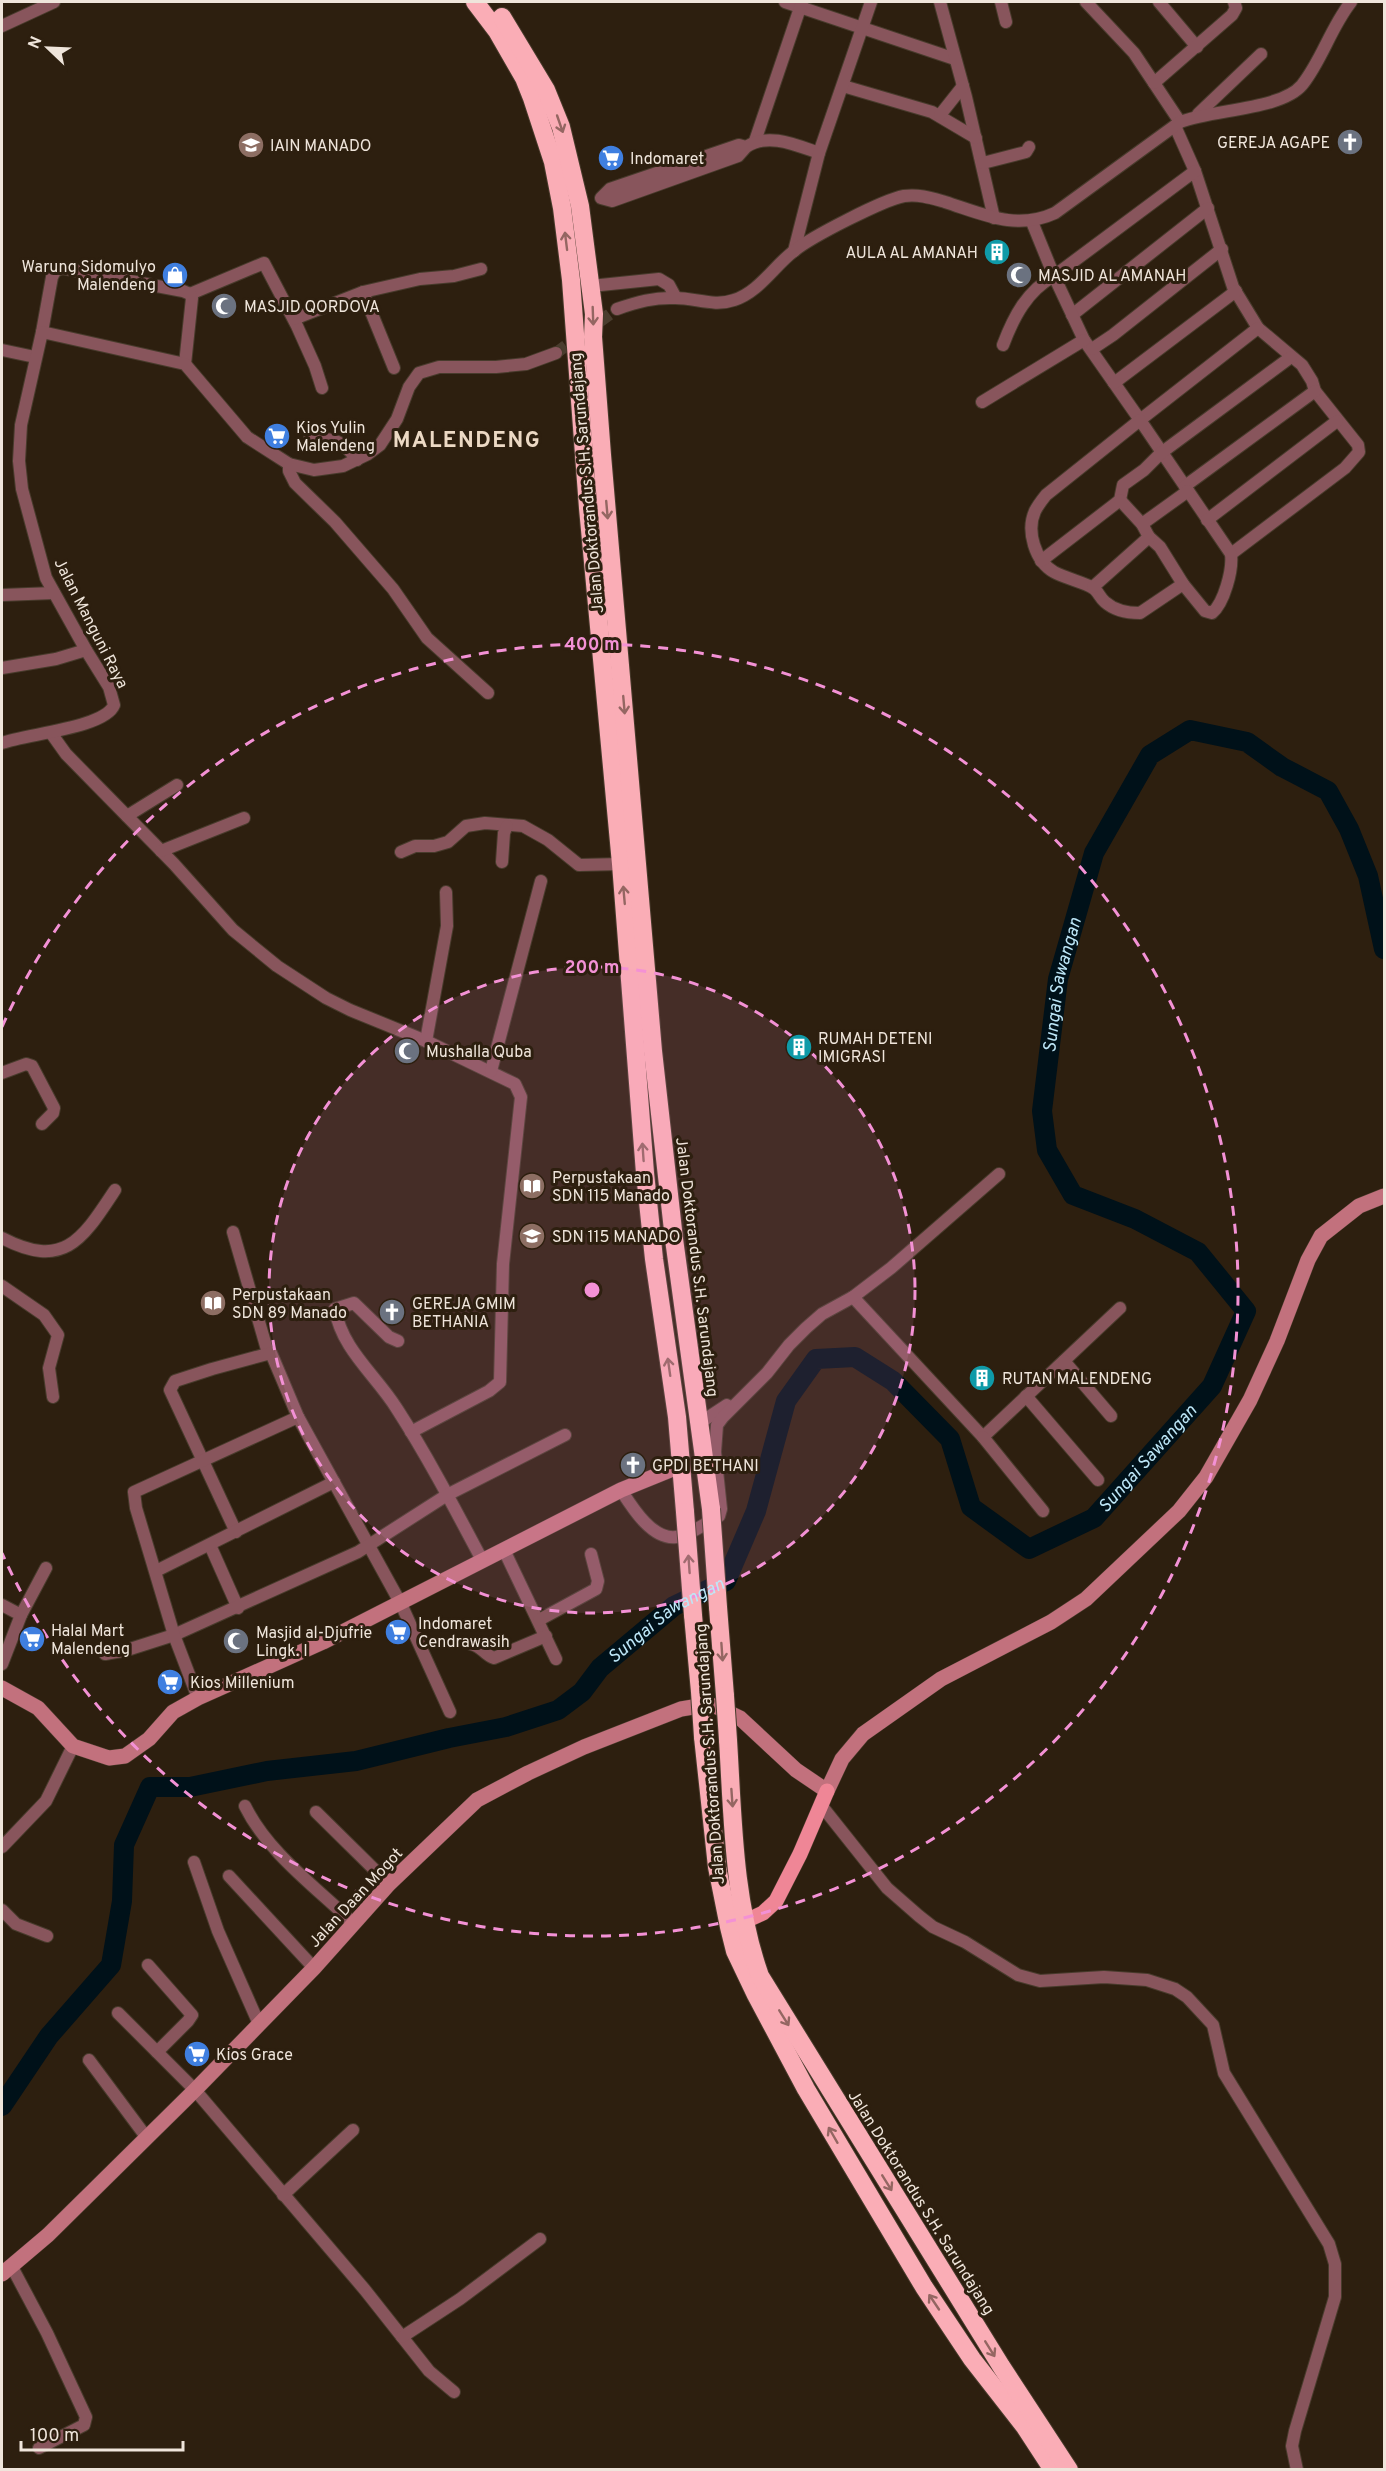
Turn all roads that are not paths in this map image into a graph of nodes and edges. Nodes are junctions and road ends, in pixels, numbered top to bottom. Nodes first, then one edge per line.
1 (54, 2) edge
2 (475, 2) edge
3 (490, 2) edge
4 (785, 2) edge
5 (871, 2) edge
6 (940, 2) edge
7 (1001, 2) edge
8 (1086, 2) edge
9 (1159, 2) edge
10 (1234, 2) edge
11 (1351, 2) edge
12 (801, 5) edge
13 (1006, 22) dead end
14 (2, 26) edge
15 (862, 27) junction
16 (1197, 47) junction
17 (1262, 54) dead end
18 (955, 59) junction
19 (1154, 83) junction
20 (843, 86) junction
21 (963, 86) junction
22 (940, 115) junction
23 (1197, 115) junction
24 (1178, 124) junction
25 (976, 138) junction
26 (751, 144) junction
27 (1029, 147) dead end
28 (819, 153) junction
29 (983, 163) junction
30 (1195, 171) junction
31 (580, 206) junction
32 (1208, 208) junction
33 (994, 218) junction
34 (1033, 225) junction
35 (1222, 249) junction
36 (794, 251) junction
37 (481, 269) dead end
38 (1054, 276) junction
39 (591, 286) junction
40 (1236, 291) junction
41 (195, 292) junction
42 (363, 292) junction
43 (676, 297) junction
44 (617, 309) tunnel mouth
45 (1072, 315) junction
46 (294, 319) junction
47 (1258, 328) junction
48 (42, 332) junction
49 (1002, 345) dead end
50 (1088, 345) junction
51 (2, 350) edge
52 (555, 353) tunnel mouth
53 (35, 357) junction
54 (1291, 357) junction
55 (185, 364) junction
56 (394, 369) dead end
57 (1114, 383) junction
58 (322, 388) dead end
59 (1315, 391) junction
60 (982, 402) dead end
61 (1140, 420) junction
62 (1337, 421) junction
63 (310, 437) dead end
64 (1161, 453) junction
65 (357, 460) junction
66 (289, 464) junction
67 (1187, 488) junction
68 (1120, 500) junction
69 (1208, 520) junction
70 (1142, 524) junction
71 (1149, 537) junction
72 (1231, 554) junction
73 (1041, 561) junction
74 (1183, 584) junction
75 (1093, 587) junction
76 (54, 593) junction
77 (2, 595) edge
78 (86, 650) junction
79 (2, 669) edge
80 (488, 693) dead end
81 (51, 733) junction
82 (2, 743) edge
83 (177, 785) dead end
84 (128, 816) junction
85 (244, 818) dead end
86 (507, 826) junction
87 (161, 851) junction
88 (401, 852) dead end
89 (502, 862) dead end
90 (621, 864) junction
91 (541, 881) dead end
92 (446, 892) dead end
93 (634, 928) junction
94 (426, 1041) junction
95 (490, 1071) junction
96 (2, 1073) edge
97 (42, 1124) dead end
98 (999, 1174) dead end
99 (115, 1190) dead end
100 (1384, 1196) edge
101 (233, 1232) dead end
102 (2, 1238) edge
103 (2, 1286) edge
104 (853, 1297) junction
105 (1120, 1308) dead end
106 (398, 1341) dead end
107 (268, 1353) junction
108 (1065, 1361) junction
109 (751, 1389) junction
110 (1026, 1396) junction
111 (53, 1397) dead end
112 (1111, 1416) dead end
113 (298, 1418) junction
114 (698, 1424) junction
115 (411, 1432) junction
116 (566, 1435) dead end
117 (983, 1437) junction
118 (204, 1459) junction
119 (680, 1466) junction
120 (1098, 1480) dead end
121 (334, 1482) junction
122 (621, 1490) junction
123 (447, 1495) junction
124 (1043, 1511) dead end
125 (236, 1532) junction
126 (368, 1544) junction
127 (210, 1545) junction
128 (504, 1550) junction
129 (591, 1554) dead end
130 (482, 1560) junction
131 (46, 1568) dead end
132 (156, 1572) junction
133 (400, 1604) junction
134 (2, 1605) edge
135 (238, 1608) junction
136 (21, 1615) junction
137 (538, 1620) junction
138 (174, 1635) junction
139 (546, 1636) junction
140 (471, 1644) dead end
141 (105, 1654) dead end
142 (556, 1659) dead end
143 (2, 1664) edge
144 (2, 1688) edge
145 (198, 1698) junction
146 (450, 1712) dead end
147 (74, 1746) junction
148 (842, 1759) junction
149 (796, 1770) junction
150 (824, 1798) junction
151 (245, 1806) dead end
152 (316, 1812) dead end
153 (2, 1847) edge
154 (194, 1862) dead end
155 (230, 1876) dead end
156 (389, 1884) junction
157 (2, 1910) edge
158 (353, 1923) junction
159 (736, 1926) junction
160 (47, 1936) dead end
161 (148, 1965) dead end
162 (314, 1968) junction
163 (118, 2013) dead end
164 (259, 2024) junction
165 (157, 2052) junction
166 (89, 2060) dead end
167 (195, 2090) junction
168 (353, 2130) dead end
169 (147, 2138) junction
170 (283, 2195) junction
171 (540, 2239) dead end
172 (7, 2270) edge
173 (402, 2337) junction
174 (454, 2392) dead end
175 (39, 2448) dead end
176 (1053, 2469) edge
177 (1069, 2469) edge
178 (1297, 2469) edge

1 - 14 street
90 -> 2 highway, Jalan Doktorandus S.H. Sarundajang
3 -> 31 highway, Jalan Doktorandus S.H. Sarundajang
4 - 12 street
5 - 15 street
6 - 18 street
7 - 13 street
8 - 19 street
9 - 16 street
10 - 16 street
11 - 23 street
12 - 15 street
12 - 26 street
15 - 18 street
15 - 20 street
16 - 19 street
17 - 23 street
18 - 21 street
19 - 24 street
20 - 22 street
20 - 28 street
21 - 22 street
21 - 25 street
22 - 25 street
23 - 24 street
24 - 30 street
24 - 34 street
25 - 29 street
26 - 28 street
26 - 31 street
27 - 29 street
28 - 36 street
29 - 33 street
30 - 32 street
30 - 38 street
31 - 39 highway, Jalan Doktorandus S.H. Sarundajang
32 - 35 street
32 - 45 street
33 - 34 street
33 - 36 street
34 - 38 street
35 - 40 street
35 - 50 street
36 - 43 street
37 - 42 street
38 - 45 street
38 - 49 street
39 - 43 street
39 -> 93 highway, Jalan Doktorandus S.H. Sarundajang
40 - 47 street
40 - 57 street
41 - 46 street
41 - 48 street, Jalan Manguni Raya
41 - 55 street
42 - 46 street
42 - 56 street
43 - 44 street
45 - 50 street
46 - 58 street
47 - 54 street
47 - 61 street
48 - 53 street, Jalan Manguni Raya
48 - 55 street
50 - 57 street
50 - 60 street
51 - 53 street
52 - 65 street
53 - 76 street, Jalan Manguni Raya
54 - 59 street
54 - 64 street
55 - 66 street
57 - 61 street
59 - 62 street
59 - 67 street
61 - 64 street
61 - 73 street
62 - 69 street
62 - 72 street
63 - 65 street
64 - 67 street
64 - 68 street
65 - 66 street
66 - 80 street
67 - 69 street
67 - 70 street
68 - 70 street
68 - 73 street
69 - 72 street
70 - 71 street
71 - 74 street
71 - 75 street
72 - 74 street
73 - 75 street
74 - 75 street
76 - 77 street
76 - 78 street, Jalan Manguni Raya
78 - 79 street
78 - 81 street, Jalan Manguni Raya
81 - 82 street, Jalan Manguni Raya
81 - 84 street
83 - 84 street
84 - 87 street
85 - 87 street
86 - 88 street
86 - 89 street
86 - 90 street
87 - 94 street
93 -> 90 highway, Jalan Doktorandus S.H. Sarundajang
91 - 95 street
92 - 94 street
93 - 114 highway, Jalan Doktorandus S.H. Sarundajang
119 -> 93 highway, Jalan Doktorandus S.H. Sarundajang
94 - 95 street
95 - 115 street
96 - 97 street
98 - 104 street
99 - 102 street
100 - 148 main road
101 - 107 street
103 - 111 street
104 - 109 street
104 - 117 street
105 - 108 street
106 - 115 street
107 - 113 street
107 - 118 street
108 - 110 street
108 - 112 street
109 - 114 street
109 - 122 street
110 - 117 street
110 - 120 street
113 - 118 street
113 - 121 street
114 -> 159 highway, Jalan Doktorandus S.H. Sarundajang, bridge
115 - 123 street
116 - 123 street
117 - 124 street
118 - 125 street
118 - 132 street
119 - 122 main road
159 -> 119 highway, Jalan Doktorandus S.H. Sarundajang, bridge
121 - 125 street
121 - 126 street
122 - 128 main road
123 - 126 street
123 - 130 street
125 - 127 street
126 - 133 street
126 - 135 street
127 - 132 street
127 - 135 street
128 - 130 main road
128 - 137 street
129 - 137 street
130 - 133 main road
131 - 136 street
132 - 138 street
133 - 145 main road
133 - 146 street
134 - 136 street
135 - 138 street
136 - 143 street
137 - 139 street
138 - 141 street
138 - 145 street
139 - 140 street
139 - 142 street
144 - 147 main road
145 - 147 main road
147 - 153 street
148 - 149 main road
148 - 150 main road
149 - 150 main road, Jalan Daan Mogot
149 - 156 main road, Jalan Daan Mogot
150 - 159 main road
150 - 178 street
151 - 158 street
152 - 156 street
154 - 164 street
155 - 162 street
156 - 158 main road, Jalan Daan Mogot
157 - 160 street
158 - 162 main road, Jalan Daan Mogot
176 -> 159 highway, Jalan Doktorandus S.H. Sarundajang
159 -> 177 highway, Jalan Doktorandus S.H. Sarundajang
161 - 165 street
162 - 164 main road, Jalan Daan Mogot
163 - 165 street
164 - 167 main road, Jalan Daan Mogot
165 - 167 street
166 - 169 street
167 - 169 main road, Jalan Daan Mogot
167 - 170 street
168 - 170 street
169 - 172 main road, Jalan Daan Mogot
170 - 173 street
171 - 173 street
172 - 175 street
173 - 174 street

